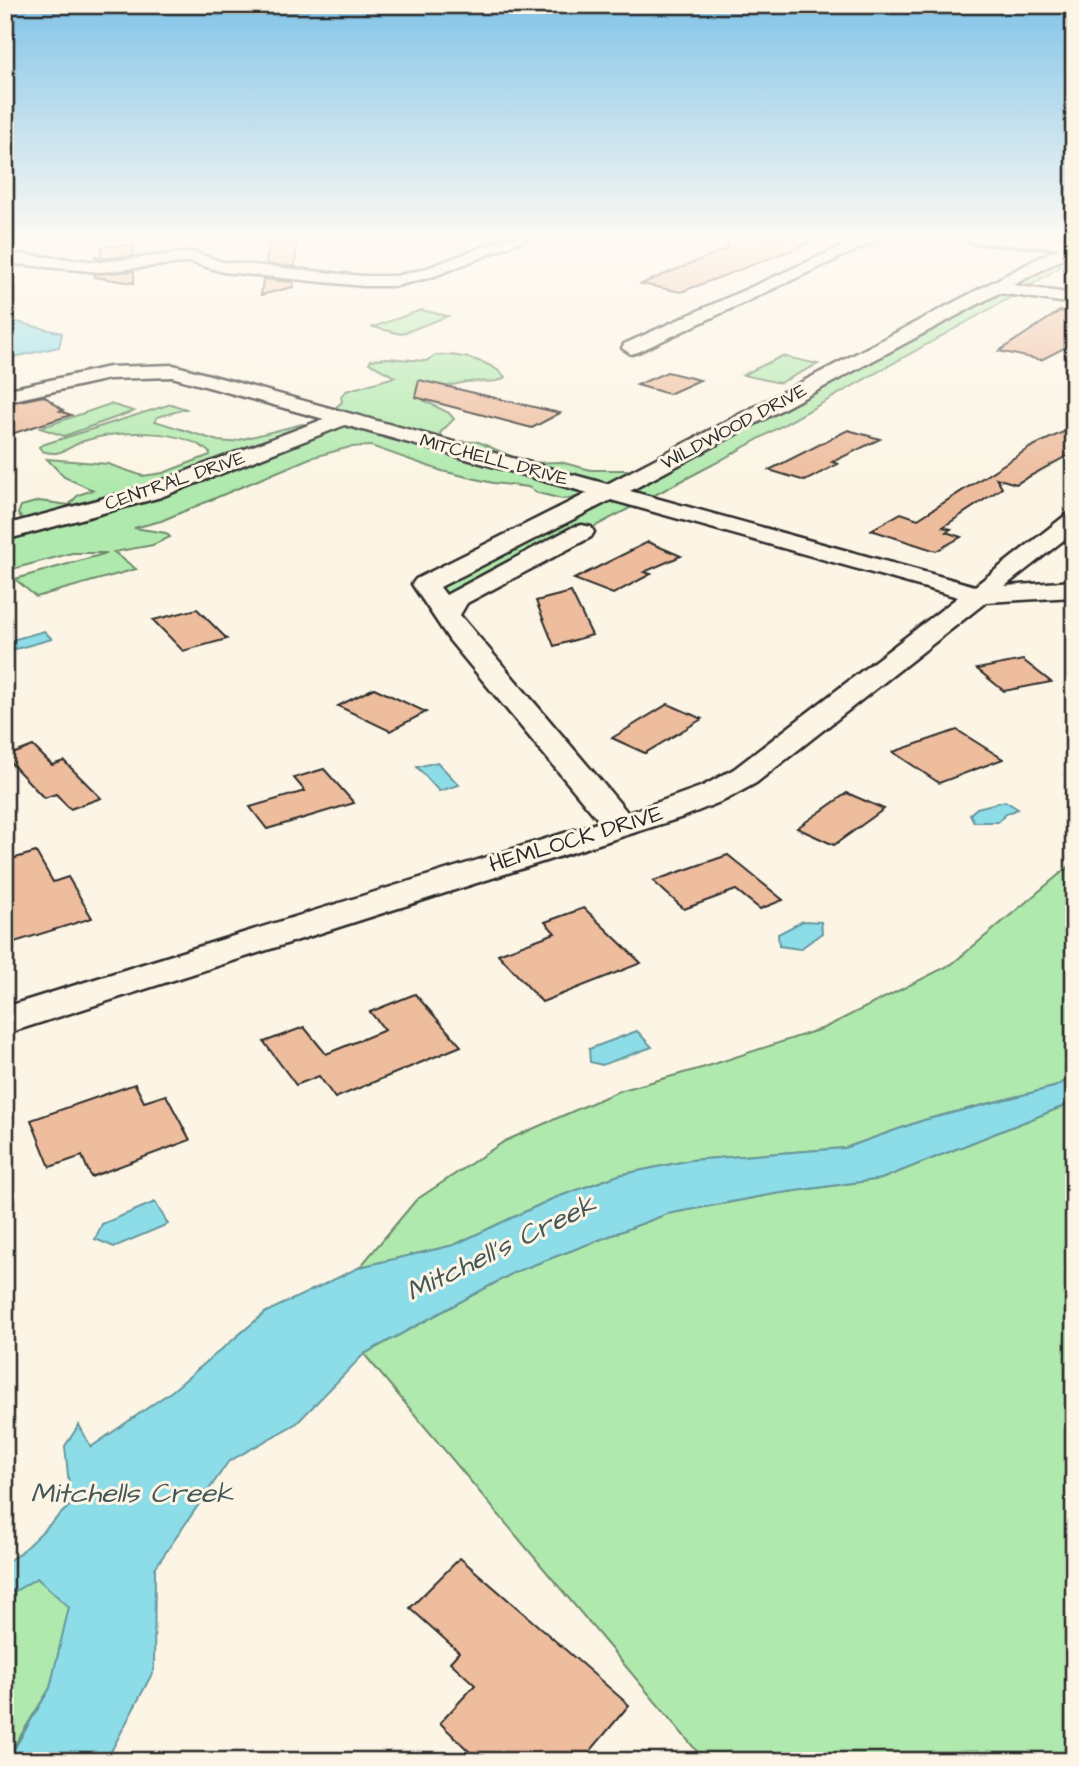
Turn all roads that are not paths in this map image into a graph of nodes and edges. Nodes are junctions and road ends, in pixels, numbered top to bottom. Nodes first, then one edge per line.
1 (692, 320) edge
2 (932, 320) edge
3 (970, 320) edge
4 (631, 348) dead end
5 (5, 396) edge
6 (796, 418) dead end
7 (342, 419) junction
8 (665, 489) dead end
9 (610, 492) junction
10 (641, 501) junction
11 (1074, 520) edge
12 (5, 533) edge
13 (1074, 589) edge
14 (981, 596) junction
15 (447, 615) junction
16 (620, 825) junction
17 (5, 1021) edge

1 - 4 street
2 - 9 street, WILDWOOD DRIVE
3 - 6 street, WILDWOOD DRIVE
5 - 7 street, MITCHELL DRIVE
7 - 9 street, MITCHELL DRIVE
7 - 12 street, CENTRAL DRIVE
8 - 10 street, WILDWOOD DRIVE
9 - 10 street, MITCHELL DRIVE
9 - 15 street, WILDWOOD DRIVE
10 - 14 street, MITCHELL DRIVE
10 - 15 street, WILDWOOD DRIVE
11 - 14 street, HEMLOCK DRIVE
13 - 14 street
14 - 16 street, HEMLOCK DRIVE
15 - 16 street, WILDWOOD DRIVE
16 - 17 street, HEMLOCK DRIVE

